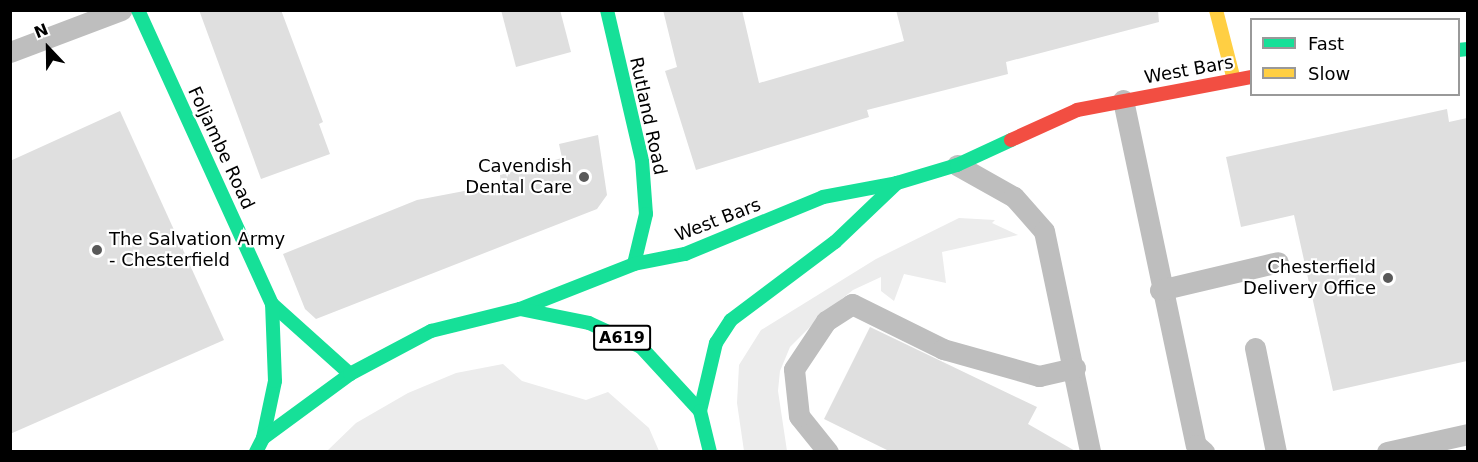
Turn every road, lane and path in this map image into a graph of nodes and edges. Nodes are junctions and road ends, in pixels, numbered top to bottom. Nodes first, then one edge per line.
1 (121, 10) edge
2 (138, 10) edge
3 (607, 10) edge
4 (1216, 10) edge
5 (10, 52) edge
6 (1250, 77) edge
7 (1234, 80) junction
8 (1123, 100) junction
9 (957, 165) junction
10 (897, 183) junction
11 (1278, 262) dead end
12 (634, 264) junction
13 (1160, 290) junction
14 (272, 304) junction
15 (520, 309) junction
16 (1255, 348) dead end
17 (1075, 368) junction
18 (350, 374) junction
19 (700, 411) junction
20 (799, 416) junction
21 (1467, 434) edge
22 (263, 438) junction
23 (256, 452) edge
24 (710, 452) edge
25 (808, 452) edge
26 (828, 452) edge
27 (1090, 452) edge
28 (1204, 452) edge
29 (1276, 452) edge
30 (1387, 452) edge

1 - 5 lane
2 - 14 main road, Foljambe Road
3 - 12 main road, Rutland Road
4 - 7 main road
6 - 7 main road, West Bars
7 - 8 main road, West Bars
8 - 9 main road, West Bars
8 - 13 lane
9 - 10 main road, West Bars
9 - 17 lane
10 - 12 main road, West Bars
10 - 19 main road, West Bars
11 - 13 lane
12 - 15 main road, West Bars
13 - 28 lane
14 - 18 main road, Foljambe Road
14 - 22 main road
15 - 18 main road, West Bars / A619
15 - 19 main road, West Bars / A619
16 - 29 lane
17 - 20 lane
17 - 27 lane
18 - 22 main road, West Bars / A619
19 - 24 main road, West Bars / A619
20 - 25 lane
20 - 26 lane
21 - 30 lane
22 - 23 main road, West Bars / A619

